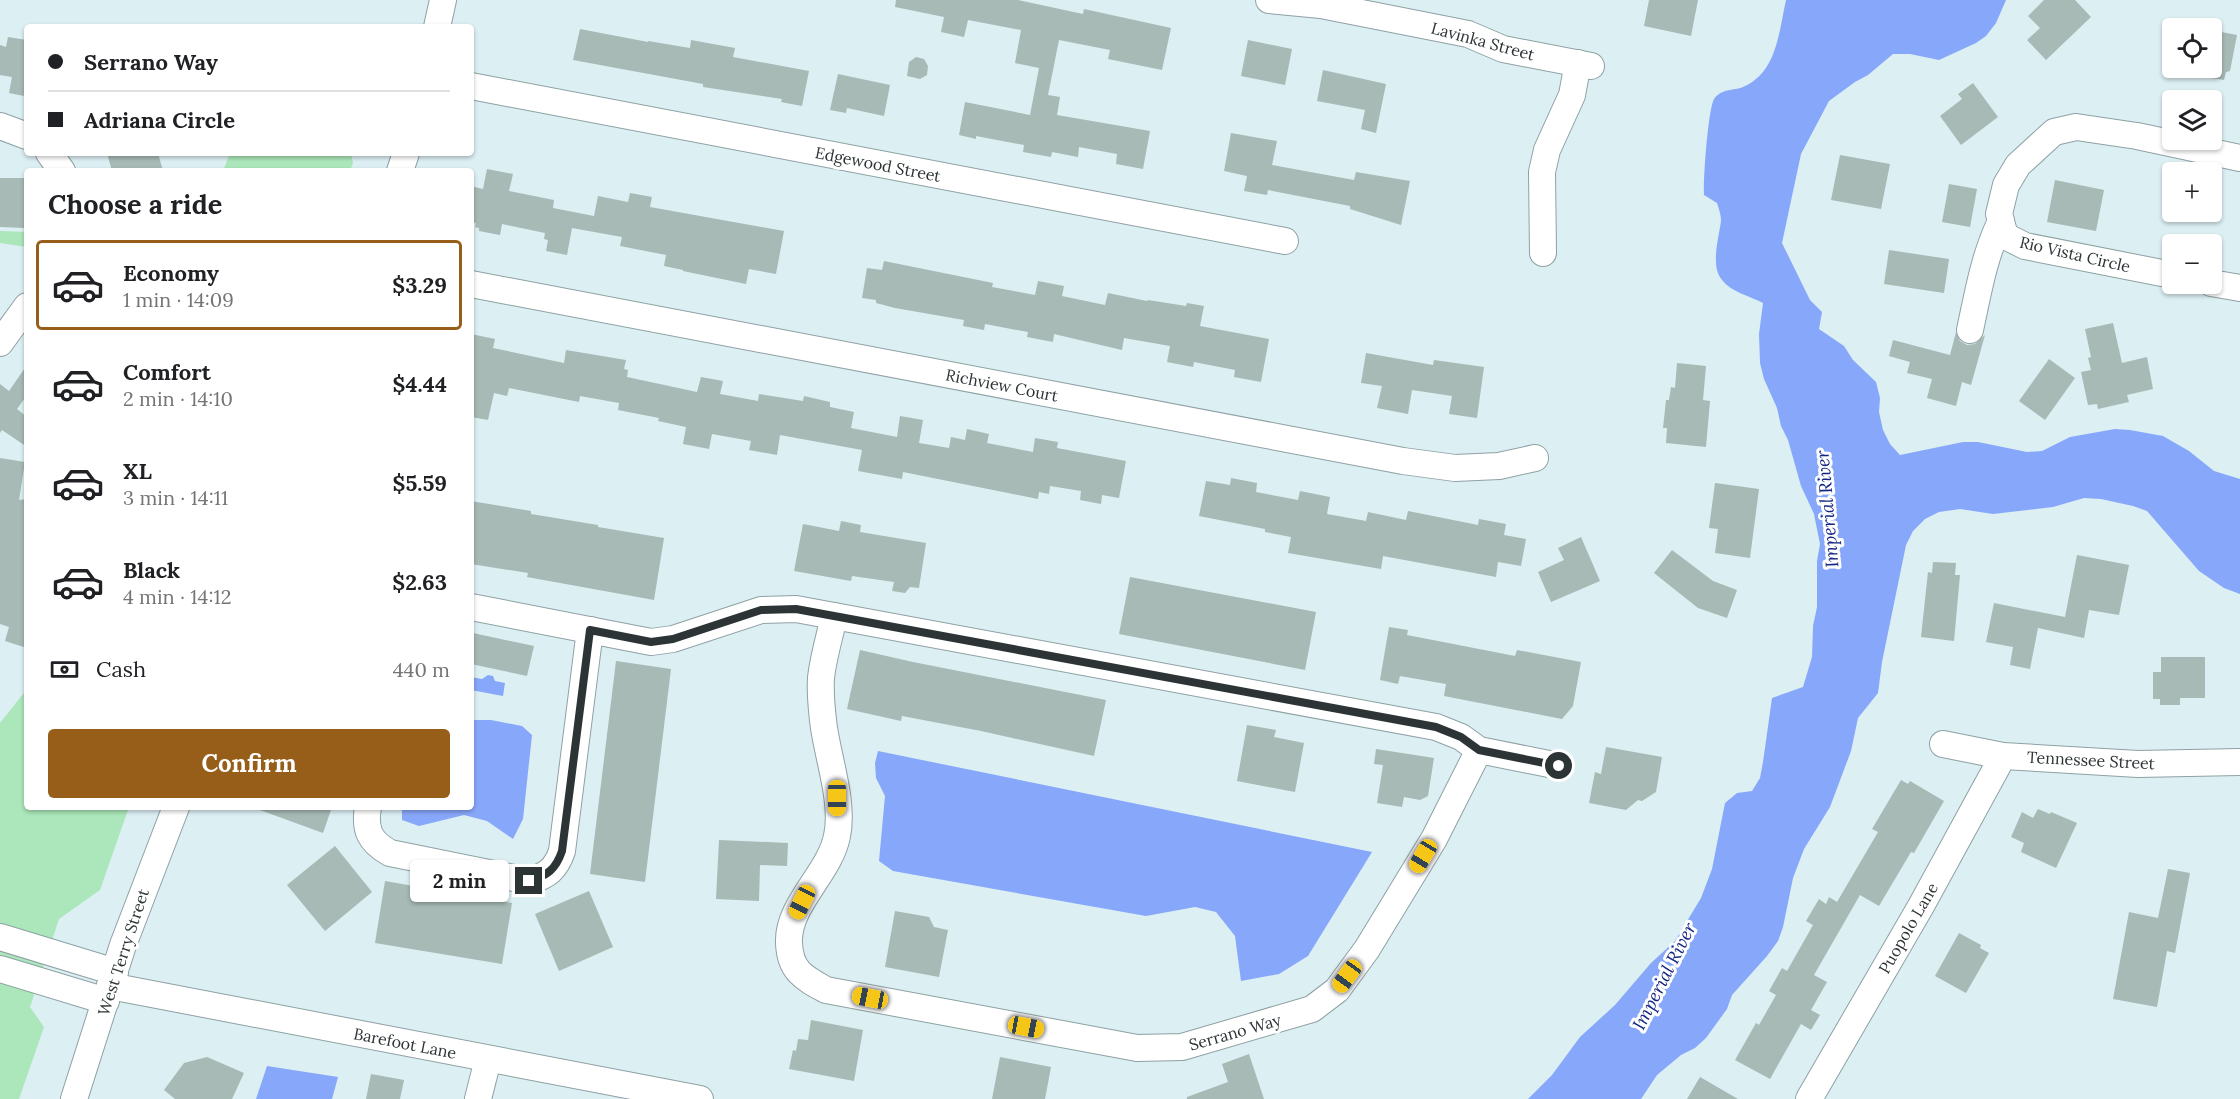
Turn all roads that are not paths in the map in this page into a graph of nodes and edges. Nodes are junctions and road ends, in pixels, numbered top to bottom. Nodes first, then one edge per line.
1 (443, 0) edge
2 (1269, 0) edge
3 (438, 24) edge
4 (474, 88) edge
5 (0, 126) edge
6 (24, 135) edge
7 (2240, 158) edge
8 (2001, 221) junction
9 (1285, 241) dead end
10 (1543, 254) dead end
11 (2162, 273) edge
12 (474, 285) edge
13 (2222, 285) edge
14 (2240, 288) edge
15 (24, 310) edge
16 (1970, 330) dead end
17 (0, 344) edge
18 (1535, 458) dead end
19 (474, 608) edge
20 (834, 616) junction
21 (590, 630) junction
22 (1943, 744) dead end
23 (1479, 750) junction
24 (2003, 756) junction
25 (2240, 762) edge
26 (1559, 766) dead end
27 (175, 810) edge
28 (368, 810) edge
29 (0, 937) edge
30 (0, 969) edge
31 (110, 986) junction
32 (488, 1059) junction
33 (74, 1099) edge
34 (478, 1099) edge
35 (700, 1099) edge
36 (1809, 1099) edge

1 - 3 street
2 - 10 street, Lavinka Street
4 - 9 street, Edgewood Street
5 - 6 street
7 - 8 street, Rio Vista Circle
8 - 11 street, Rio Vista Circle
8 - 16 street
12 - 18 street, Richview Court
13 - 14 street
15 - 17 street
19 - 21 street
20 - 21 street
20 - 23 street
20 - 23 street, Serrano Way
21 - 28 street
22 - 24 street, Tennessee Street
23 - 26 street
24 - 25 street, Tennessee Street
24 - 36 street, Puopolo Lane
27 - 31 street, West Terry Street
29 - 31 street
30 - 31 street
31 - 32 street, Barefoot Lane
31 - 33 street, West Terry Street
32 - 34 street
32 - 35 street, Barefoot Lane

